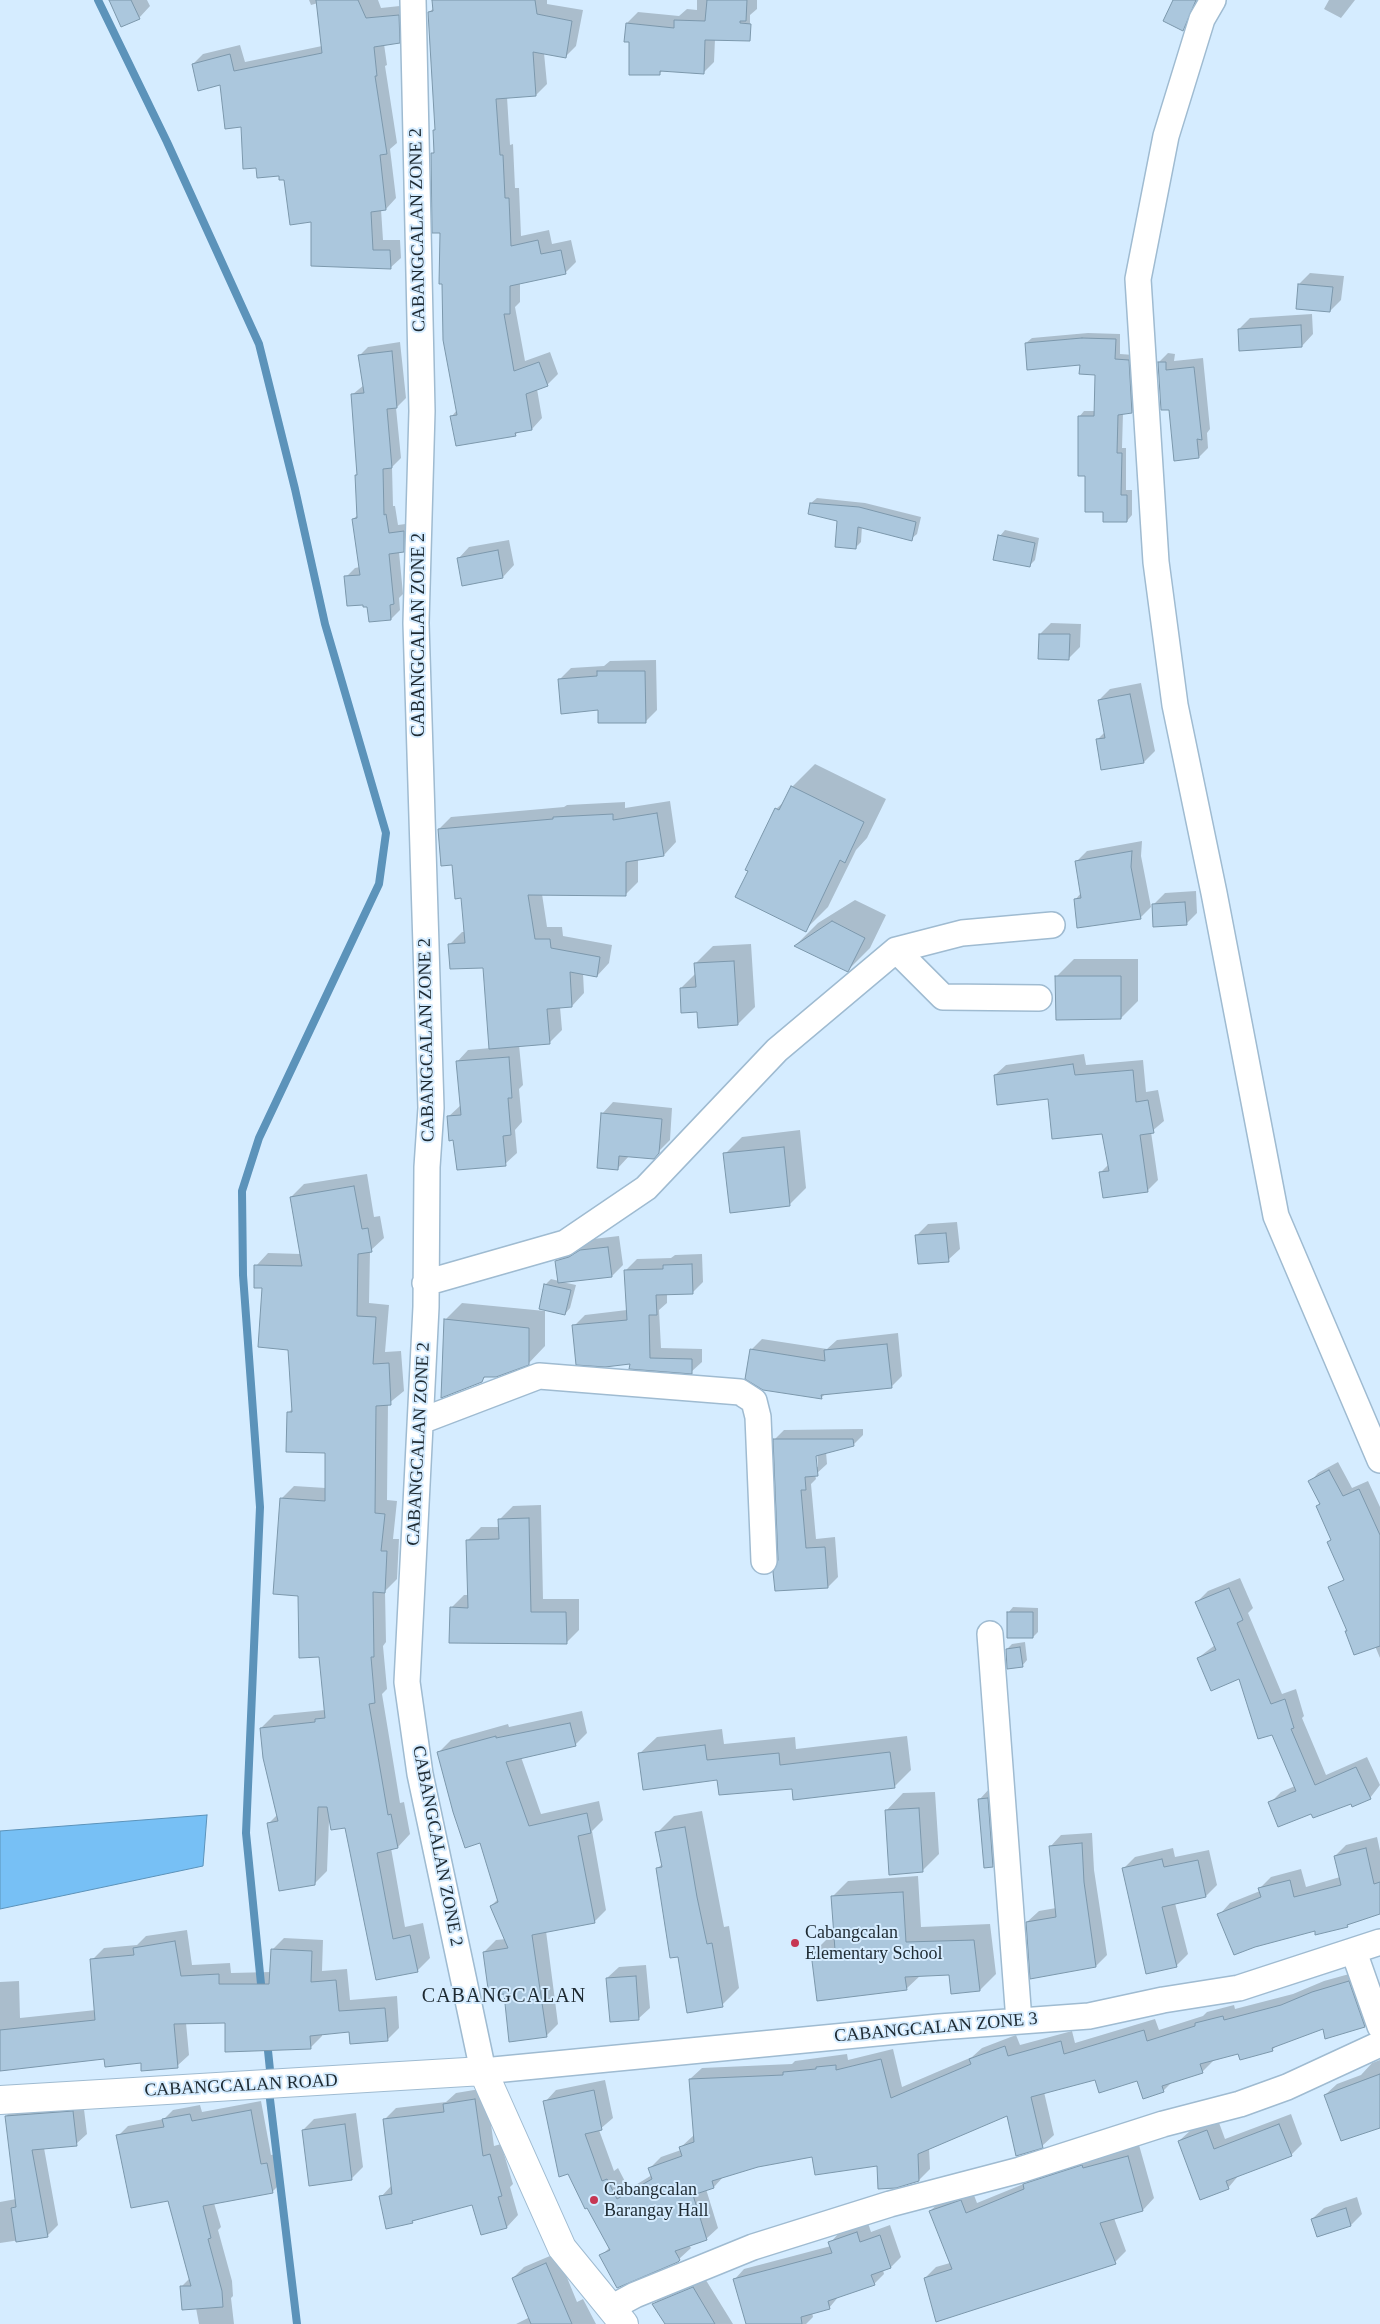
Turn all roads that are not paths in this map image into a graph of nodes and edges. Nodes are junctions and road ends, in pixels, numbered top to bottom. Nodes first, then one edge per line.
1 (413, 0) edge
2 (1213, 0) edge
3 (1052, 925) dead end
4 (896, 950) junction
5 (1039, 998) dead end
6 (425, 1283) junction
7 (421, 1421) junction
8 (1380, 1460) edge
9 (764, 1561) dead end
10 (990, 1634) dead end
11 (1380, 1942) edge
12 (1354, 1952) junction
13 (1019, 2021) junction
14 (1380, 2026) edge
15 (1380, 2044) edge
16 (483, 2072) junction
17 (0, 2100) edge
18 (617, 2316) edge

1 - 6 street, CABANGCALAN ZONE 2
2 - 8 street
3 - 4 street
4 - 5 street
4 - 6 street
6 - 7 street, CABANGCALAN ZONE 2
7 - 9 street
7 - 16 street, CABANGCALAN ZONE 2
10 - 13 street
11 - 12 street, CABANGCALAN ZONE 3
12 - 13 street, CABANGCALAN ZONE 3
12 - 14 street
13 - 16 street, CABANGCALAN ZONE 3
15 - 18 street
16 - 17 street, CABANGCALAN ROAD
16 - 18 street

